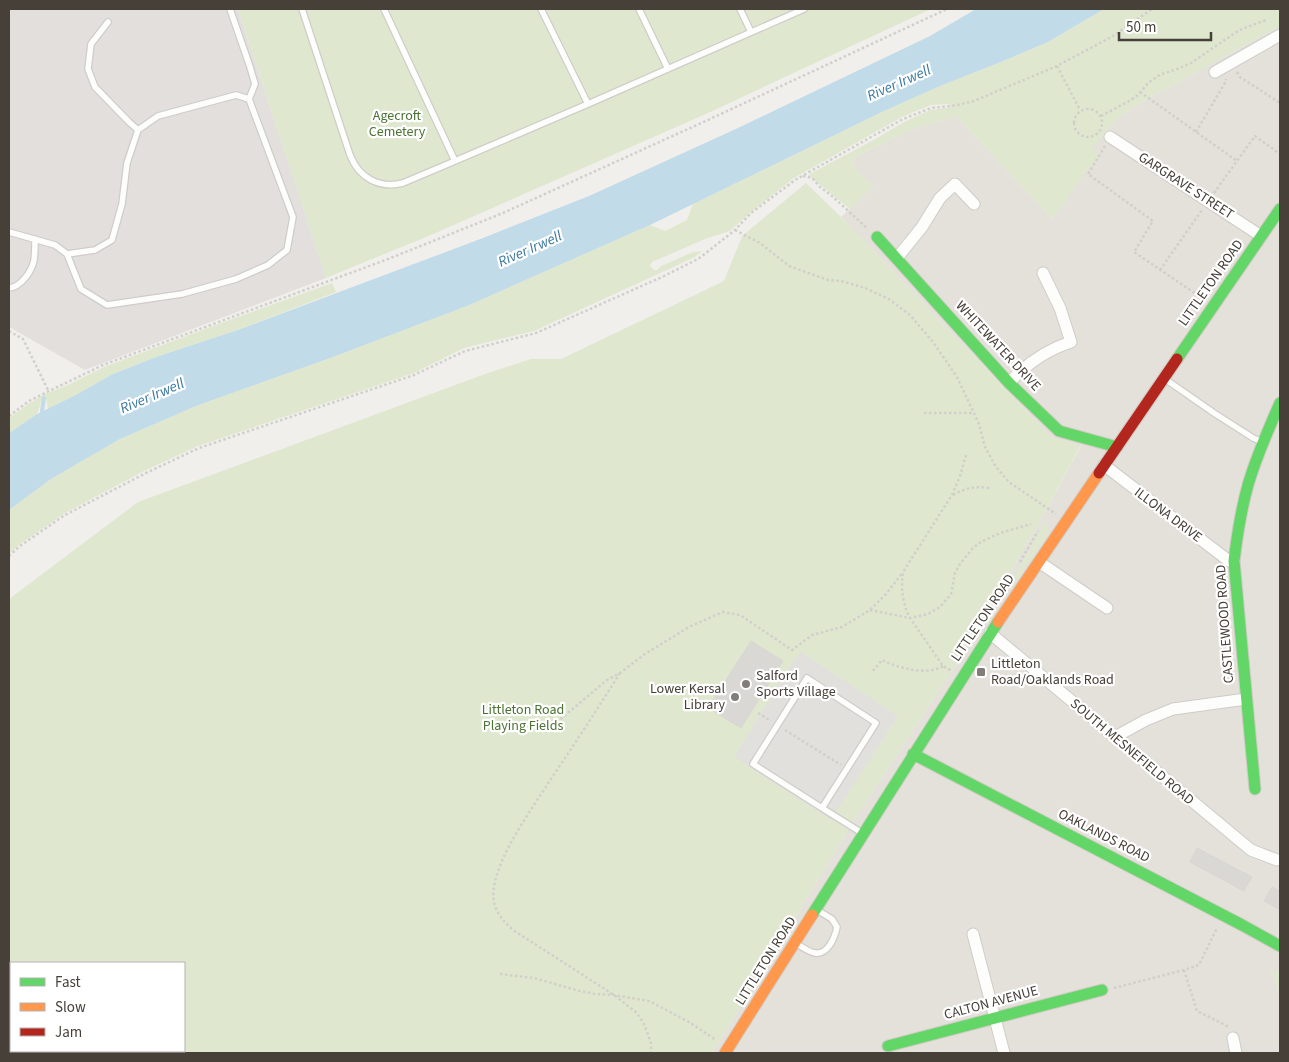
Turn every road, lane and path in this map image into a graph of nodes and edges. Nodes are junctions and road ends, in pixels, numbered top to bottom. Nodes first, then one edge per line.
1 (230, 9) edge
2 (302, 9) edge
3 (384, 9) edge
4 (541, 9) edge
5 (639, 9) edge
6 (740, 9) edge
7 (804, 9) edge
8 (947, 9) edge
9 (1152, 9) edge
10 (1266, 20) dead end
11 (108, 22) dead end
12 (751, 32) junction
13 (1280, 34) edge
14 (1057, 66) junction
15 (1223, 67) junction
16 (668, 69) junction
17 (1140, 92) junction
18 (249, 98) junction
19 (588, 104) junction
20 (1280, 104) edge
21 (1080, 110) junction
22 (1101, 116) junction
23 (138, 130) junction
24 (1196, 132) junction
25 (1110, 137) joint
26 (455, 161) junction
27 (1237, 161) dead end
28 (802, 176) junction
29 (974, 204) dead end
30 (1280, 209) edge
31 (734, 230) junction
32 (9, 232) edge
33 (1262, 236) junction
34 (877, 237) joint
35 (35, 240) junction
36 (67, 254) junction
37 (897, 258) junction
38 (1043, 273) dead end
39 (9, 288) edge
40 (1196, 294) dead end
41 (9, 331) edge
42 (1164, 378) junction
43 (1009, 383) junction
44 (49, 391) junction
45 (1280, 403) edge
46 (924, 413) dead end
47 (974, 413) junction
48 (9, 416) edge
49 (1263, 442) junction
50 (1117, 447) junction
51 (966, 454) dead end
52 (1104, 465) junction
53 (989, 488) dead end
54 (952, 495) junction
55 (1066, 521) junction
56 (1031, 524) dead end
57 (9, 556) edge
58 (1234, 561) junction
59 (1039, 562) junction
60 (904, 572) junction
61 (1107, 608) dead end
62 (870, 610) junction
63 (910, 618) junction
64 (990, 633) junction
65 (943, 666) junction
66 (873, 671) dead end
67 (620, 673) junction
68 (961, 678) junction
69 (1246, 700) junction
70 (758, 713) dead end
71 (777, 725) junction
72 (545, 732) dead end
73 (1115, 737) junction
74 (913, 754) junction
75 (846, 769) junction
76 (1255, 789) dead end
77 (822, 808) junction
78 (864, 834) junction
79 (1279, 861) edge
80 (816, 910) junction
81 (1224, 916) junction
82 (973, 934) dead end
83 (795, 943) junction
84 (1280, 946) edge
85 (1184, 970) junction
86 (500, 974) dead end
87 (1102, 990) joint
88 (614, 995) junction
89 (995, 1018) junction
90 (1232, 1038) joint
91 (888, 1046) dead end
92 (726, 1051) edge
93 (651, 1053) edge
94 (1004, 1053) edge
95 (1236, 1053) edge

1 - 18 lane
2 - 26 lane
3 - 26 lane
4 - 19 lane
5 - 16 lane
6 - 12 lane
7 - 12 lane
8 - 44 path
9 - 14 path
10 - 17 path
11 - 23 lane
12 - 16 lane
13 - 15 street
14 - 21 path
14 - 28 path
15 - 20 path
15 - 24 path
16 - 19 lane
17 - 22 path
17 - 24 path
18 - 23 lane
18 - 36 lane
19 - 26 lane
21 - 22 path
21 - 22 path
23 - 36 lane
24 - 27 path
25 - 33 street, GARGRAVE STREET
25 - 40 path
28 - 31 path
28 - 34 path
29 - 37 street
30 - 33 street, LITTLETON ROAD
31 - 47 path
31 - 57 path
32 - 35 lane
33 - 42 street, LITTLETON ROAD
34 - 37 street, WHITEWATER DRIVE
35 - 36 lane
35 - 39 lane
37 - 43 street, WHITEWATER DRIVE
38 - 43 street
41 - 44 path
42 - 49 lane
42 - 50 street, LITTLETON ROAD
43 - 50 street, WHITEWATER DRIVE
44 - 48 path
45 - 49 street, CASTLEWOOD ROAD
46 - 47 path
47 - 55 path
49 - 58 street, CASTLEWOOD ROAD
50 - 52 street, LITTLETON ROAD
51 - 54 path
52 - 55 street, LITTLETON ROAD
52 - 58 street, ILLONA DRIVE
53 - 54 path
54 - 60 path
55 - 59 street, LITTLETON ROAD
56 - 63 path
58 - 69 street, CASTLEWOOD ROAD
59 - 61 street
59 - 64 street, LITTLETON ROAD
60 - 62 path
60 - 63 path
62 - 63 path
62 - 67 path
63 - 65 path
64 - 68 street, LITTLETON ROAD
64 - 73 street, SOUTH MESNEFIELD ROAD
65 - 66 path
65 - 68 path
67 - 72 path
67 - 88 path
68 - 74 street, LITTLETON ROAD
69 - 73 street
69 - 76 street, CASTLEWOOD ROAD
70 - 71 path
71 - 75 path
71 - 75 lane
71 - 77 lane
73 - 79 street, SOUTH MESNEFIELD ROAD
74 - 78 street, LITTLETON ROAD
74 - 81 street, OAKLANDS ROAD
75 - 77 lane
77 - 78 lane
78 - 80 street, LITTLETON ROAD
80 - 83 street, LITTLETON ROAD
80 - 83 lane
81 - 84 street, OAKLANDS ROAD
81 - 85 path
82 - 89 street
83 - 92 street, LITTLETON ROAD
85 - 87 path
85 - 90 path
86 - 88 path
87 - 89 street, CALTON AVENUE
88 - 92 path
88 - 93 path
89 - 91 street, CALTON AVENUE
89 - 94 street
90 - 95 street

